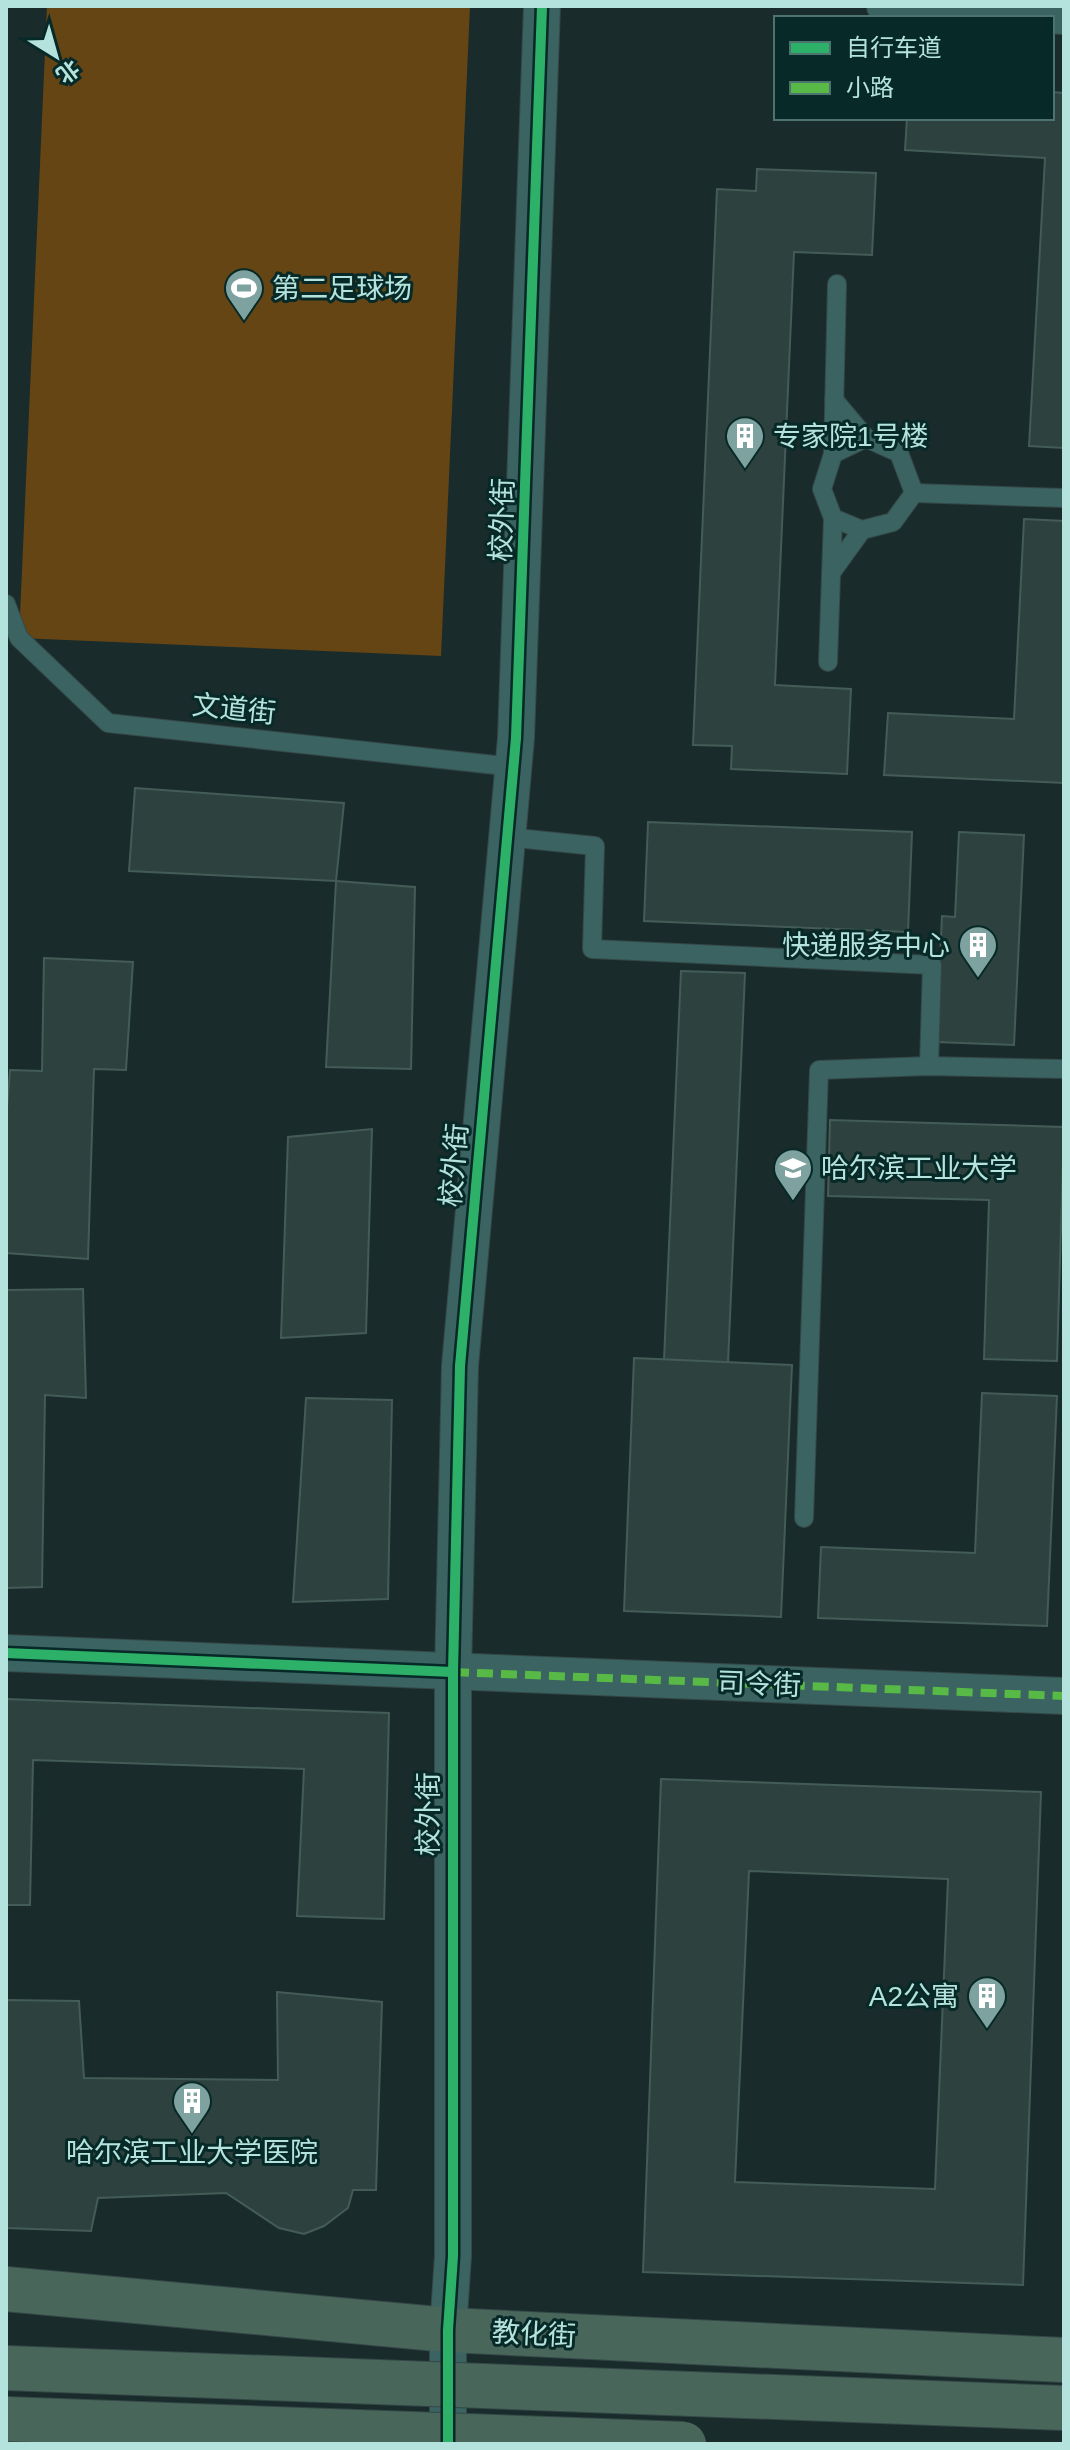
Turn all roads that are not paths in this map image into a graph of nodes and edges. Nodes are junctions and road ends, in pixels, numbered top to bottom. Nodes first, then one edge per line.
1 (542, 6) edge
2 (885, 6) edge
3 (1064, 16) edge
4 (837, 284) dead end
5 (834, 400) junction
6 (866, 438) junction
7 (833, 454) junction
8 (914, 493) junction
9 (1064, 498) edge
10 (833, 518) junction
11 (862, 530) junction
12 (831, 573) junction
13 (6, 604) edge
14 (828, 662) dead end
15 (514, 767) junction
16 (507, 837) junction
17 (929, 1066) junction
18 (1064, 1069) edge
19 (804, 1518) dead end
20 (6, 1653) edge
21 (453, 1672) junction
22 (1064, 1696) edge
23 (6, 2289) edge
24 (448, 2330) junction
25 (1064, 2360) edge
26 (6, 2368) edge
27 (1064, 2408) edge
28 (6, 2419) edge
29 (448, 2444) edge
30 (684, 2444) edge

1 - 15 street, 校外街
2 - 3 street
4 - 5 lane
5 - 6 lane
5 - 7 lane
6 - 7 lane
6 - 8 lane
7 - 10 lane
8 - 9 lane
8 - 11 lane
10 - 11 lane
10 - 12 lane
11 - 12 lane
12 - 14 lane
13 - 15 lane, 文道街
15 - 16 street, 校外街
16 - 17 lane
16 - 21 street, 校外街
17 - 18 lane
17 - 19 lane
20 - 21 street, 司令街
21 - 22 street, 司令街
21 - 24 street, 校外街
23 - 24 highway, 教化街
24 - 25 highway, 教化街
24 - 29 street, 校外街
26 - 27 highway, 教化街, bridge
28 - 30 highway, bridge

